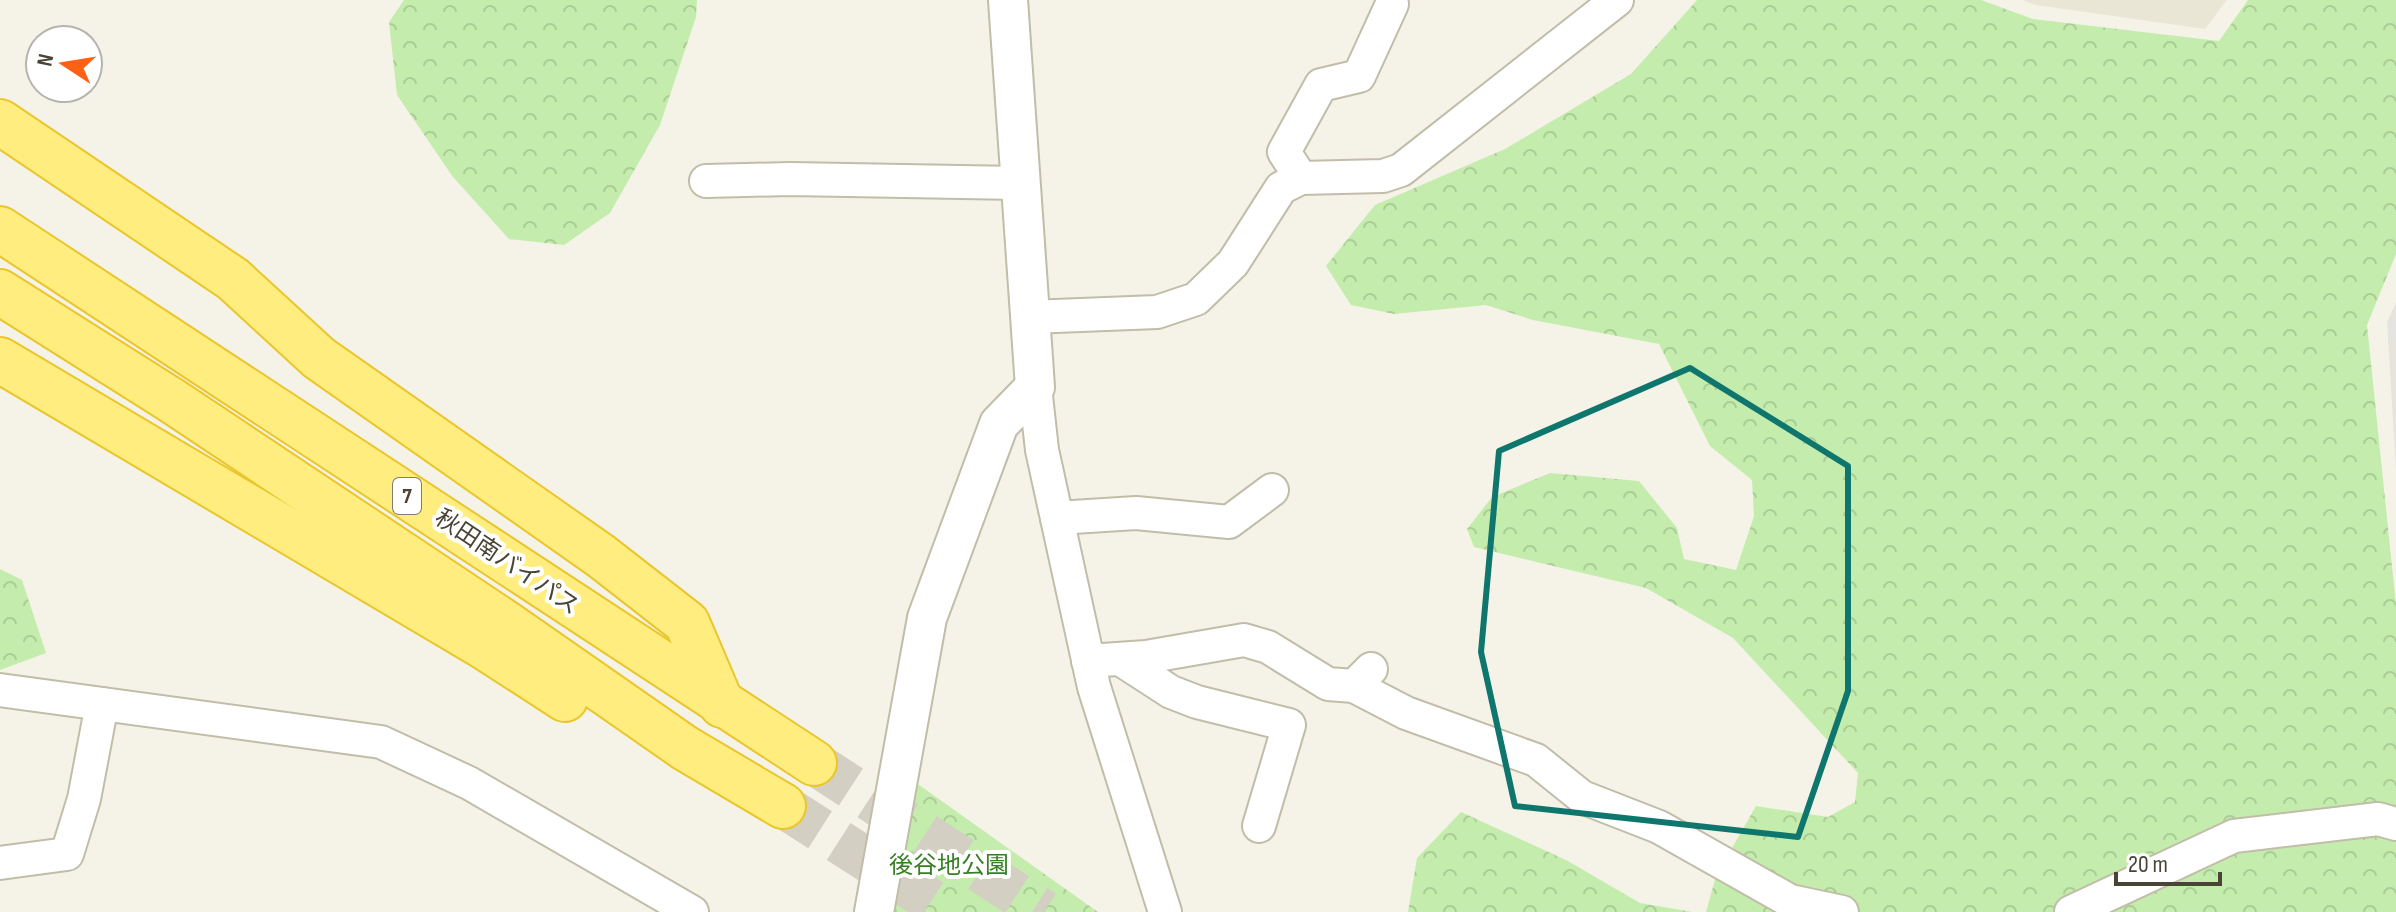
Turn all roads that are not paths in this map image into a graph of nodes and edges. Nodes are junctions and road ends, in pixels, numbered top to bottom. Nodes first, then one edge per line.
1 (1008, 0) edge
2 (1617, 0) edge
3 (1392, 4) dead end
4 (0, 122) edge
5 (1301, 178) junction
6 (706, 181) dead end
7 (1022, 183) junction
8 (0, 229) edge
9 (0, 292) edge
10 (1030, 317) junction
11 (0, 360) edge
12 (1035, 387) junction
13 (1272, 490) dead end
14 (1057, 518) junction
15 (1104, 660) junction
16 (0, 690) edge
17 (102, 704) junction
18 (722, 705) junction
19 (685, 748) junction
20 (814, 763) tunnel mouth
21 (783, 806) tunnel mouth
22 (2396, 824) edge
23 (1259, 826) dead end
24 (0, 863) edge
25 (692, 912) edge
26 (874, 912) edge
27 (1165, 912) edge
28 (1842, 912) edge
29 (2071, 912) edge

1 - 7 street
2 - 5 street
3 - 5 street
4 - 18 highway
5 - 10 street
6 - 7 street
7 - 10 street
8 - 18 highway, 秋田南バイパス / 7
9 - 19 highway, 7
10 - 12 street
11 - 19 highway
12 - 14 street
12 - 26 street
13 - 14 street
14 - 15 street
15 - 23 street
15 - 27 street
15 - 28 street
16 - 17 street
17 - 24 street
17 - 25 street
18 - 20 highway, 秋田南バイパス / 7
19 - 21 highway, 7
22 - 29 street

